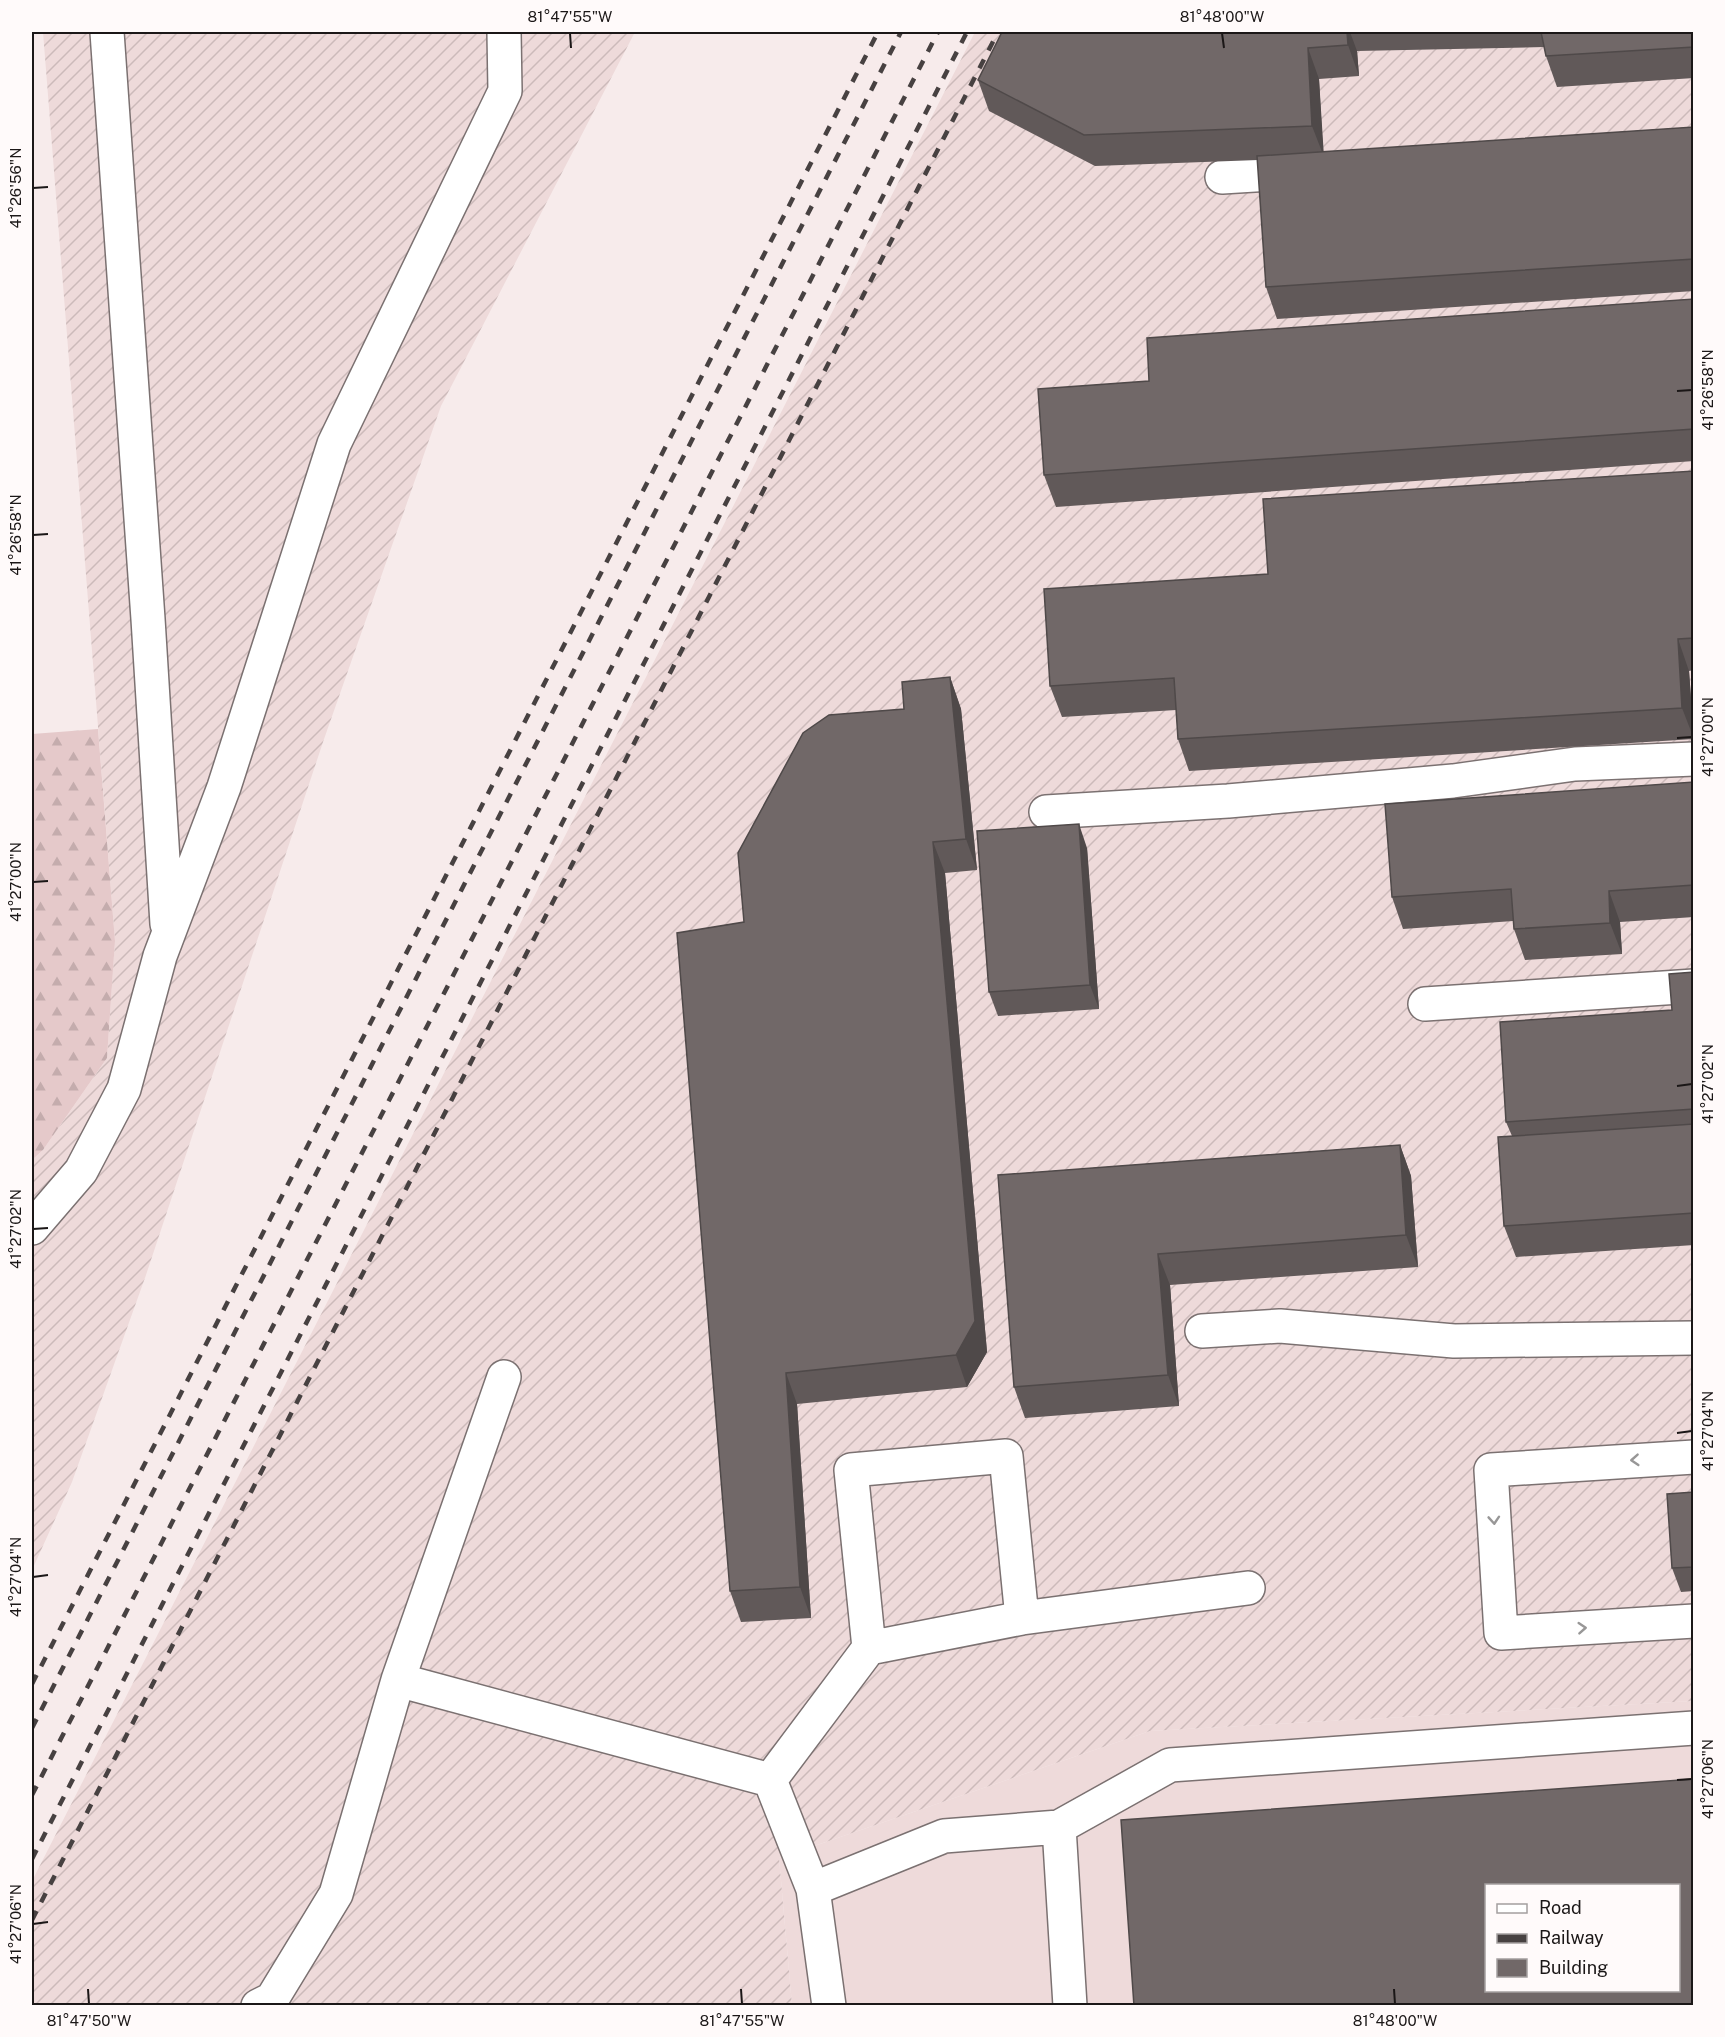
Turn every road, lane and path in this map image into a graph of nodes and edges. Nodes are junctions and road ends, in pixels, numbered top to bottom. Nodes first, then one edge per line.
1 (107, 32) edge
2 (504, 32) edge
3 (1328, 170) edge
4 (1222, 177) dead end
5 (1694, 759) edge
6 (1046, 812) dead end
7 (168, 935) junction
8 (1694, 986) edge
9 (1425, 1004) dead end
10 (32, 1228) edge
11 (1203, 1331) dead end
12 (1694, 1338) edge
13 (504, 1377) dead end
14 (1694, 1457) edge
15 (1248, 1588) dead end
16 (1022, 1618) junction
17 (1694, 1621) edge
18 (869, 1648) junction
19 (398, 1680) junction
20 (1694, 1728) edge
21 (770, 1780) junction
22 (1059, 1827) junction
23 (813, 1889) junction
24 (258, 2006) edge
25 (829, 2006) edge
26 (1070, 2006) edge

1 - 7 lane
2 - 7 lane
3 - 4 lane
5 - 6 lane
7 - 10 lane
8 - 9 lane
11 - 12 lane
13 - 19 lane
14 -> 17 lane
15 - 16 lane
16 - 18 lane
16 - 18 lane
18 - 21 lane
19 - 21 lane
19 - 24 lane
20 - 22 lane
21 - 23 lane
22 - 23 lane
22 - 26 lane
23 - 25 lane

